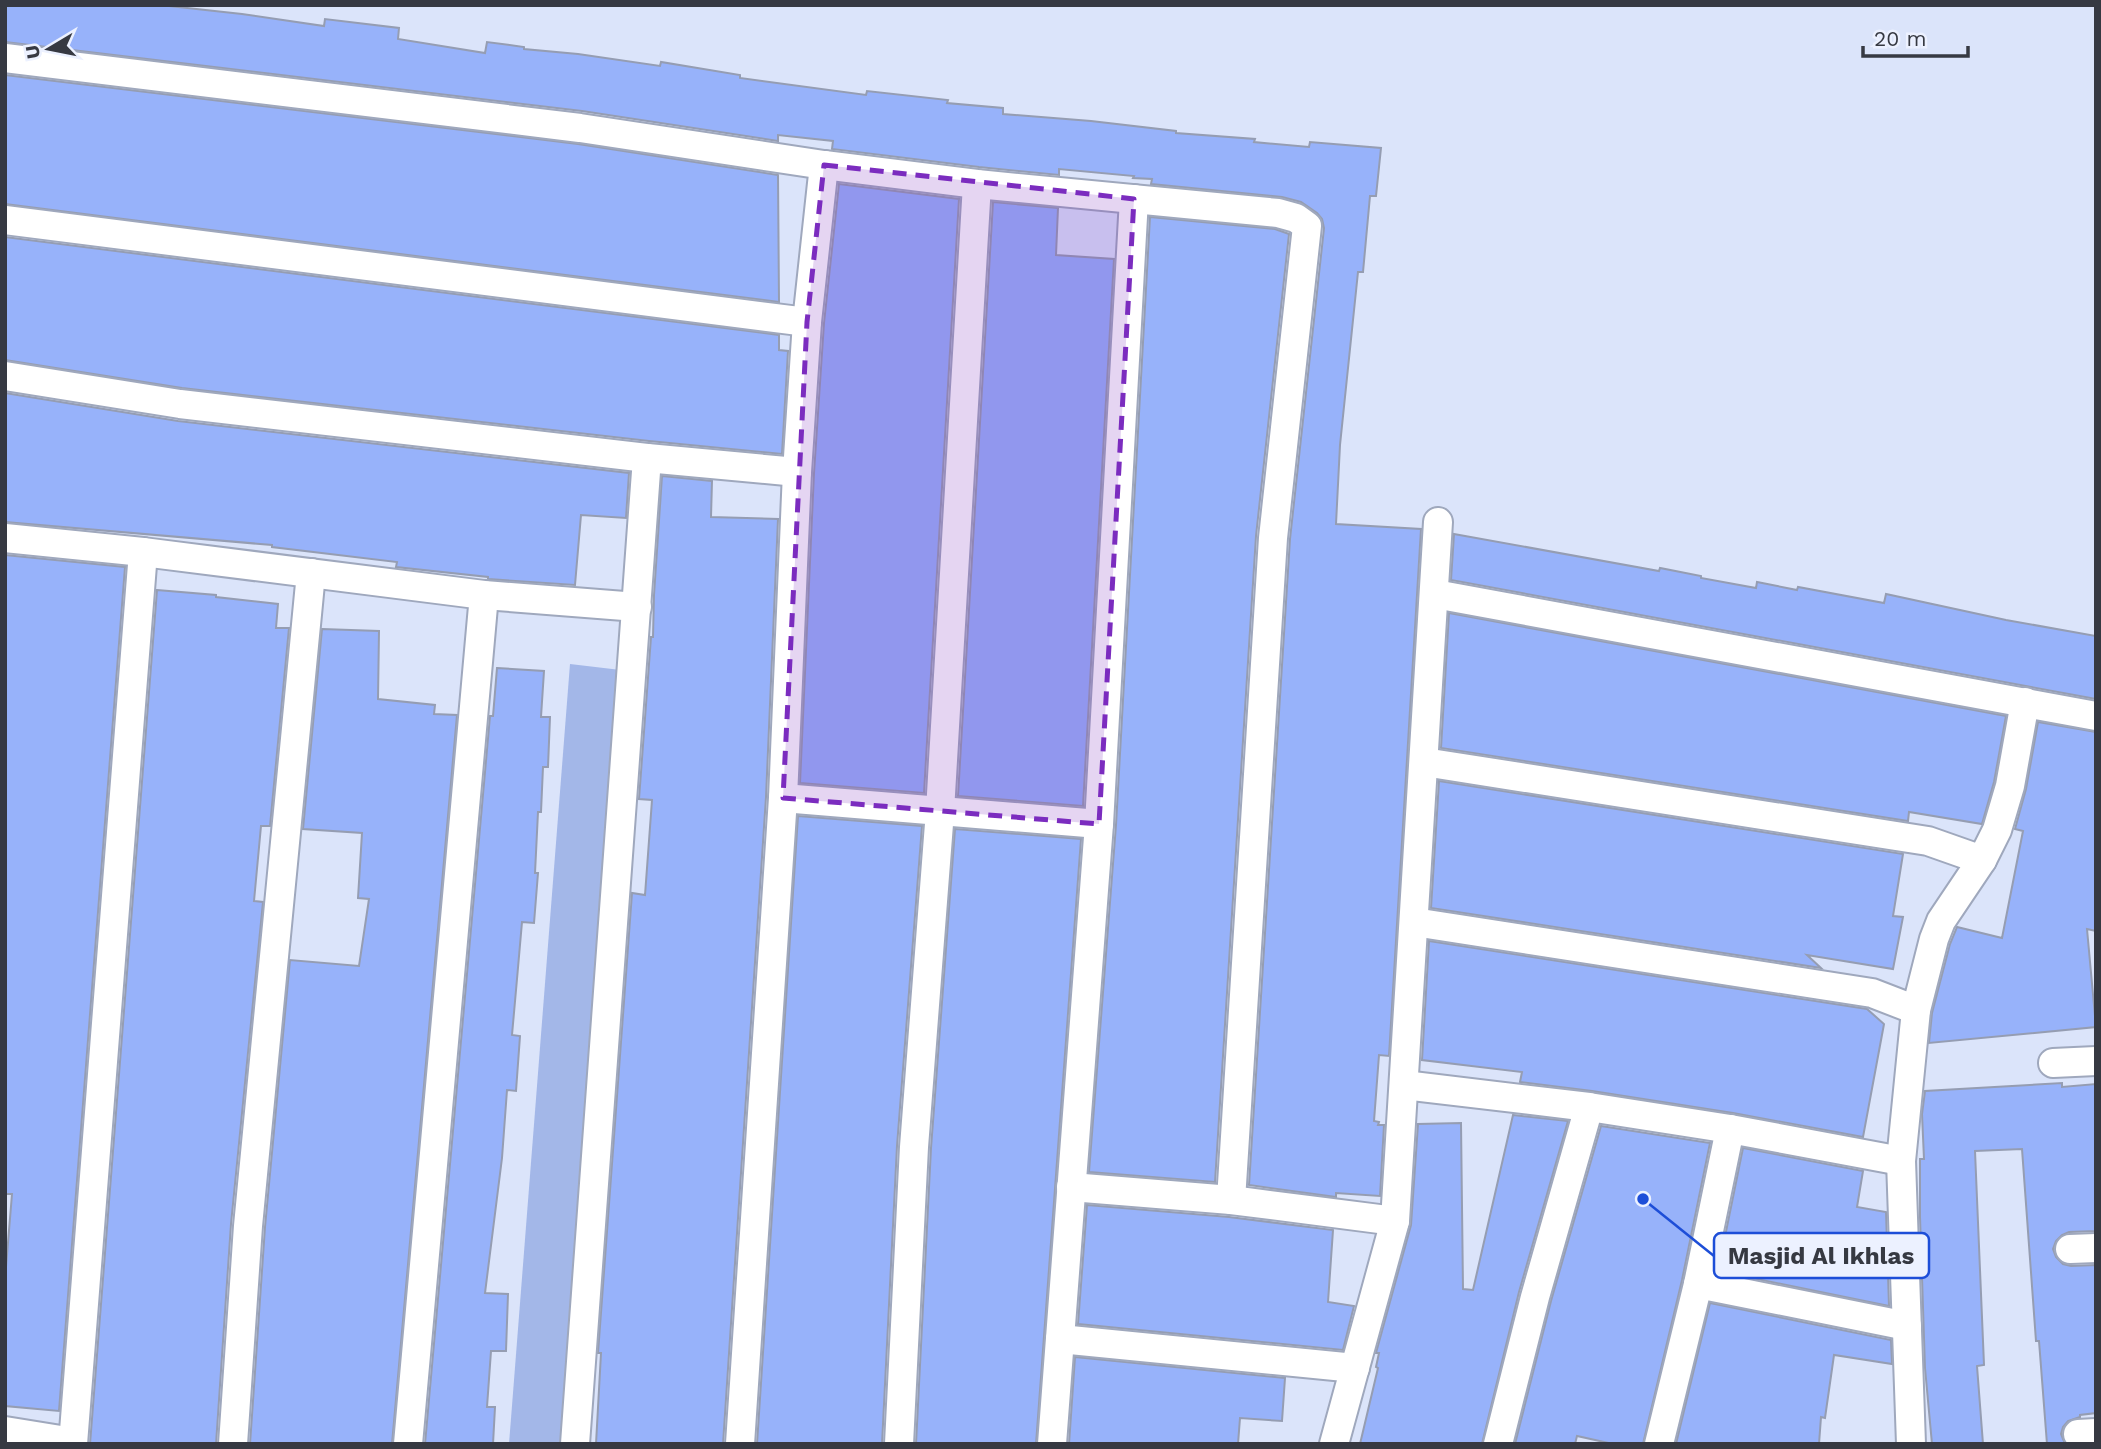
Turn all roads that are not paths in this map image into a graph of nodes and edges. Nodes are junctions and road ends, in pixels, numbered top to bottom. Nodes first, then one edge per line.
1 (5, 58) edge
2 (824, 165) junction
3 (977, 184) junction
4 (1134, 200) junction
5 (5, 220) edge
6 (807, 322) junction
7 (5, 376) edge
8 (647, 458) junction
9 (797, 472) junction
10 (1438, 522) dead end
11 (5, 538) edge
12 (143, 552) junction
13 (311, 573) junction
14 (1435, 594) junction
15 (484, 595) junction
16 (637, 607) junction
17 (2025, 702) junction
18 (2096, 716) edge
19 (1424, 762) junction
20 (783, 798) junction
21 (940, 811) junction
22 (1099, 824) junction
23 (1982, 860) junction
24 (1414, 922) junction
25 (1916, 1010) junction
26 (2096, 1061) edge
27 (2053, 1063) dead end
28 (1404, 1084) junction
29 (1589, 1107) junction
30 (1730, 1129) junction
31 (1901, 1161) junction
32 (1071, 1187) junction
33 (1231, 1200) junction
34 (1395, 1221) junction
35 (1698, 1284) junction
36 (1907, 1326) junction
37 (1060, 1339) junction
38 (1355, 1368) junction
39 (5, 1431) edge
40 (73, 1443) edge
41 (233, 1444) edge
42 (408, 1444) edge
43 (575, 1444) edge
44 (740, 1444) edge
45 (899, 1444) edge
46 (1052, 1444) edge
47 (1334, 1444) edge
48 (1498, 1444) edge
49 (1659, 1444) edge
50 (1911, 1444) edge

1 - 2 street
2 - 3 street
2 - 6 street
3 - 4 street
3 - 21 street
4 - 22 street
4 - 33 street
5 - 6 street
6 - 9 street
7 - 8 street
8 - 9 street
8 - 16 street
9 - 20 street
10 - 14 street
11 - 12 street
12 - 13 street
12 - 40 street
13 - 15 street
13 - 41 street
14 - 17 street
14 - 19 street
15 - 16 street
15 - 42 street
16 - 43 street
17 - 18 street
17 - 23 street
19 - 23 street
19 - 24 street
20 - 21 street
20 - 44 street
21 - 22 street
21 - 45 street
22 - 32 street
23 - 25 street
24 - 25 street
24 - 28 street
25 - 31 street
26 - 27 street
28 - 29 street
28 - 34 street
29 - 30 street
29 - 48 street
30 - 31 street
30 - 35 street
31 - 36 street
32 - 33 street
32 - 37 street
33 - 34 street
34 - 38 street
35 - 36 street
35 - 49 street
36 - 50 street
37 - 38 street
37 - 46 street
38 - 47 street
39 - 40 street

